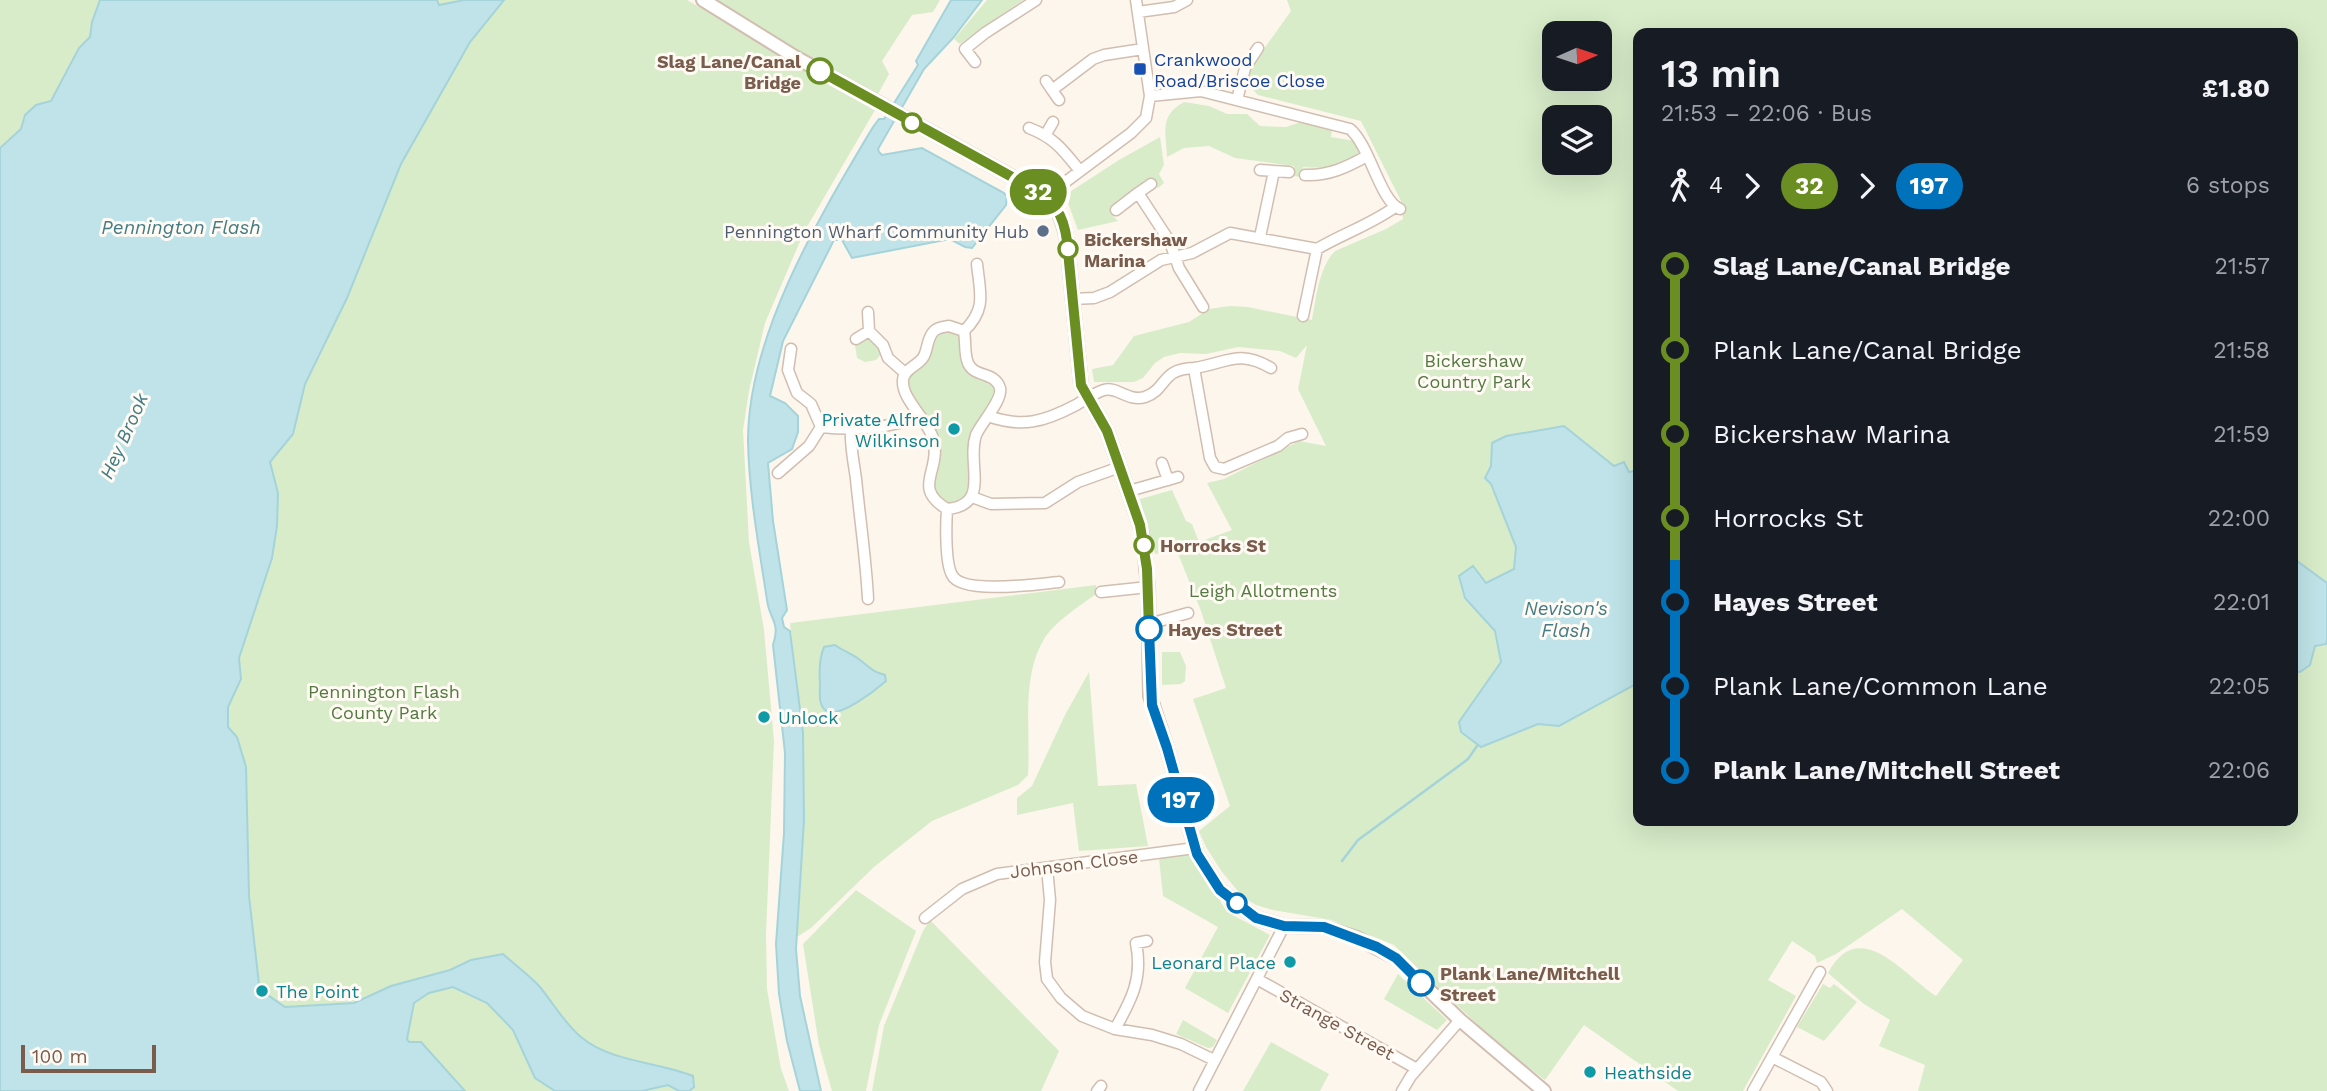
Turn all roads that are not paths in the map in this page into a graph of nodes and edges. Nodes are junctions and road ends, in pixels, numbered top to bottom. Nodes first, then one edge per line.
1 (703, 0) edge
2 (1036, 0) edge
3 (1136, 0) edge
4 (1187, 0) edge
5 (1138, 12) junction
6 (1258, 48) dead end
7 (1143, 49) junction
8 (975, 61) dead end
9 (1150, 96) junction
10 (1059, 100) dead end
11 (1237, 100) junction
12 (1053, 122) dead end
13 (1029, 128) dead end
14 (1046, 134) junction
15 (1367, 156) junction
16 (1260, 170) dead end
17 (1080, 171) junction
18 (1274, 171) junction
19 (1289, 172) dead end
20 (1305, 175) dead end
21 (1151, 184) dead end
22 (1138, 193) junction
23 (1049, 199) junction
24 (1116, 210) dead end
25 (1260, 237) junction
26 (1317, 249) junction
27 (1174, 257) junction
28 (977, 264) dead end
29 (1072, 299) junction
30 (1203, 307) dead end
31 (868, 312) dead end
32 (1303, 316) dead end
33 (869, 331) junction
34 (964, 331) junction
35 (856, 339) dead end
36 (791, 349) dead end
37 (1194, 368) junction
38 (1272, 368) dead end
39 (905, 373) junction
40 (1087, 398) junction
41 (988, 416) junction
42 (921, 417) junction
43 (821, 427) junction
44 (851, 430) junction
45 (1302, 433) dead end
46 (1162, 463) dead end
47 (1120, 467) junction
48 (778, 474) dead end
49 (1129, 491) junction
50 (972, 497) junction
51 (947, 509) junction
52 (1059, 582) dead end
53 (1148, 587) junction
54 (1101, 592) dead end
55 (868, 600) dead end
56 (1188, 613) dead end
57 (1149, 624) junction
58 (1195, 848) junction
59 (1047, 868) junction
60 (925, 918) dead end
61 (1284, 926) junction
62 (1147, 941) dead end
63 (1820, 972) dead end
64 (1256, 979) junction
65 (1460, 1020) junction
66 (1115, 1029) junction
67 (1772, 1057) junction
68 (1214, 1060) junction
69 (1417, 1069) junction
70 (1199, 1091) edge
71 (1402, 1091) edge
72 (1544, 1091) edge
73 (1753, 1091) edge
74 (1827, 1091) edge

1 - 23 street
2 - 8 street
3 - 5 street
4 - 5 street
5 - 7 street
6 - 11 street
7 - 9 street
7 - 10 street
9 - 11 street
9 - 17 street
11 - 15 street
12 - 14 street
13 - 14 street
14 - 17 street
15 - 20 street
15 - 26 street
16 - 18 street
17 - 23 street
18 - 19 street
18 - 25 street
21 - 22 street
22 - 24 street
22 - 27 street
23 - 29 street
25 - 26 street
25 - 27 street
26 - 32 street
27 - 29 street
27 - 30 street
28 - 34 street
29 - 40 street
31 - 33 street
33 - 35 street
33 - 39 street
34 - 39 street
34 - 41 street
36 - 43 street
37 - 38 street
37 - 40 street
37 - 45 street
39 - 42 street
40 - 41 street
40 - 47 street
41 - 50 street
42 - 44 street
42 - 51 street
43 - 44 street
43 - 48 street
44 - 55 street
46 - 49 street
47 - 49 street
47 - 50 street
49 - 53 street
50 - 51 street
51 - 52 street
53 - 54 street
53 - 57 street
56 - 57 street
57 - 58 street
58 - 59 street, Johnson Close
58 - 61 street
59 - 60 street, Johnson Close
59 - 66 street
61 - 64 street
61 - 65 street
62 - 66 street
63 - 67 street
64 - 68 street
64 - 69 street, Strange Street
65 - 69 street
65 - 72 street
66 - 68 street
67 - 73 street
67 - 74 street
68 - 70 street
69 - 71 street

